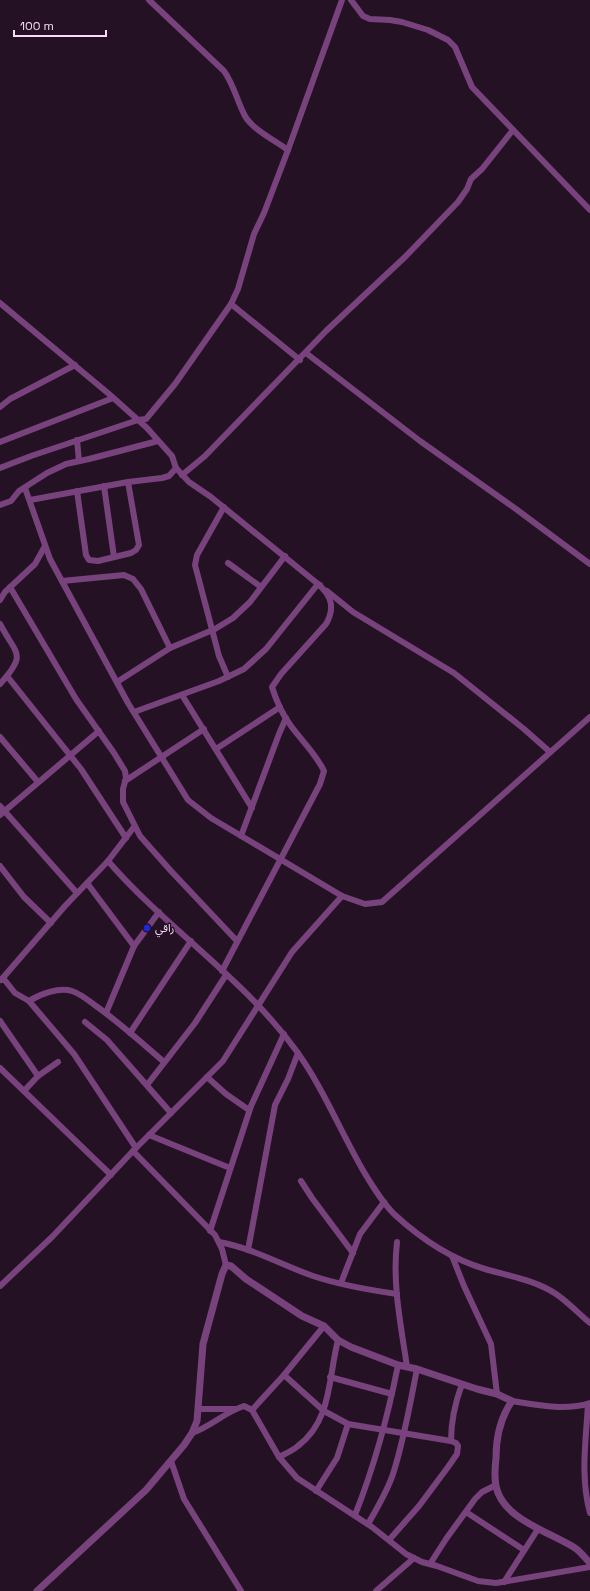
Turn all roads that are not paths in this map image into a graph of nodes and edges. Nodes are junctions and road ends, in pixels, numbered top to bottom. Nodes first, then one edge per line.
1 (149, 0) edge
2 (342, 0) edge
3 (351, 0) edge
4 (514, 130) junction
5 (288, 150) junction
6 (590, 210) edge
7 (0, 303) edge
8 (231, 304) junction
9 (306, 353) junction
10 (300, 360) junction
11 (75, 365) junction
12 (113, 398) junction
13 (0, 407) edge
14 (138, 420) junction
15 (77, 440) junction
16 (158, 440) junction
17 (0, 442) edge
18 (79, 461) junction
19 (0, 468) edge
20 (176, 468) junction
21 (182, 475) junction
22 (128, 482) junction
23 (104, 486) junction
24 (25, 488) junction
25 (77, 491) junction
26 (30, 500) junction
27 (0, 505) edge
28 (224, 507) junction
29 (45, 546) junction
30 (285, 556) junction
31 (114, 557) junction
32 (228, 562) dead end
33 (590, 564) edge
34 (62, 581) junction
35 (318, 584) junction
36 (10, 587) junction
37 (261, 587) junction
38 (0, 600) edge
39 (0, 624) edge
40 (212, 630) junction
41 (170, 648) junction
42 (7, 676) junction
43 (228, 677) junction
44 (117, 682) junction
45 (0, 684) edge
46 (182, 694) junction
47 (280, 708) junction
48 (134, 712) junction
49 (590, 717) edge
50 (286, 718) junction
51 (204, 729) junction
52 (99, 731) junction
53 (1, 739) edge
54 (216, 749) junction
55 (550, 752) junction
56 (70, 755) junction
57 (162, 757) junction
58 (125, 781) junction
59 (38, 782) junction
60 (252, 808) junction
61 (1, 811) edge
62 (134, 827) junction
63 (241, 836) junction
64 (126, 838) junction
65 (280, 859) junction
66 (108, 861) junction
67 (0, 866) edge
68 (87, 883) junction
69 (77, 893) junction
70 (342, 896) junction
71 (159, 912) junction
72 (51, 923) junction
73 (191, 941) junction
74 (237, 941) junction
75 (134, 946) junction
76 (224, 973) junction
77 (1, 980) edge
78 (29, 1001) junction
79 (259, 1004) junction
80 (106, 1013) junction
81 (0, 1021) edge
82 (85, 1022) dead end
83 (130, 1033) junction
84 (284, 1034) junction
85 (298, 1053) junction
86 (58, 1062) dead end
87 (164, 1062) junction
88 (0, 1068) edge
89 (38, 1076) junction
90 (207, 1077) junction
91 (147, 1085) junction
92 (24, 1091) junction
93 (249, 1110) junction
94 (171, 1113) junction
95 (149, 1135) junction
96 (134, 1150) junction
97 (230, 1168) junction
98 (111, 1175) junction
99 (302, 1181) dead end
100 (384, 1202) junction
101 (210, 1230) junction
102 (219, 1242) junction
103 (397, 1242) dead end
104 (248, 1250) junction
105 (353, 1253) junction
106 (452, 1256) junction
107 (226, 1265) junction
108 (341, 1283) junction
109 (0, 1286) edge
110 (397, 1294) junction
111 (590, 1324) edge
112 (324, 1326) junction
113 (338, 1340) junction
114 (398, 1365) junction
115 (407, 1367) junction
116 (417, 1369) junction
117 (284, 1375) junction
118 (330, 1377) junction
119 (462, 1384) junction
120 (392, 1394) junction
121 (498, 1394) junction
122 (512, 1400) junction
123 (589, 1404) edge
124 (198, 1409) junction
125 (235, 1409) junction
126 (252, 1410) junction
127 (324, 1411) junction
128 (348, 1424) junction
129 (382, 1430) junction
130 (192, 1433) junction
131 (404, 1433) junction
132 (451, 1441) junction
133 (588, 1443) edge
134 (279, 1457) junction
135 (171, 1461) junction
136 (496, 1485) junction
137 (316, 1491) junction
138 (466, 1512) junction
139 (590, 1513) edge
140 (355, 1515) junction
141 (368, 1524) junction
142 (538, 1529) junction
143 (389, 1540) junction
144 (524, 1550) junction
145 (414, 1558) junction
146 (590, 1563) edge
147 (430, 1564) junction
148 (590, 1567) edge
149 (504, 1582) junction
150 (37, 1591) edge
151 (241, 1591) edge
152 (376, 1591) edge

1 - 5 street
2 - 5 street
3 - 4 street
4 - 6 street
4 - 9 street
5 - 8 street
7 - 11 street
8 - 10 street
8 - 14 street
9 - 10 street
9 - 33 street
10 - 21 street
11 - 12 street
11 - 13 street
12 - 14 street
12 - 17 street
14 - 15 street
14 - 16 street
15 - 18 street
15 - 19 street
16 - 18 street
16 - 20 street
18 - 24 street
20 - 21 street
20 - 22 street
21 - 28 street
22 - 23 street
22 - 31 street
23 - 25 street
23 - 31 street
24 - 26 street
24 - 27 street
25 - 26 street
25 - 31 street
26 - 29 street
28 - 30 street
28 - 40 street
29 - 34 street
29 - 36 street
30 - 35 street
30 - 37 street
32 - 37 street
34 - 41 street
34 - 44 street
35 - 43 street
35 - 47 street
35 - 55 street
36 - 38 street
36 - 52 street
37 - 40 street
39 - 42 street
40 - 41 street
40 - 43 street
41 - 44 street
42 - 45 street
42 - 56 street
43 - 46 street
44 - 48 street
46 - 48 street
46 - 51 street
47 - 50 street
47 - 54 street
48 - 57 street
49 - 55 street
50 - 60 street
50 - 65 street
51 - 54 street
51 - 57 street
52 - 56 street
52 - 58 street
53 - 59 street
54 - 60 street
55 - 70 street
56 - 59 street
56 - 64 street
57 - 58 street
57 - 63 street
58 - 62 street
59 - 61 street
60 - 63 street
61 - 69 street
62 - 64 street
62 - 74 street
63 - 65 street
64 - 66 street
65 - 70 street
65 - 74 street
66 - 68 street
66 - 71 street
67 - 72 street
68 - 69 street
68 - 75 street
69 - 72 street
70 - 79 street
71 - 73 street
71 - 75 street
72 - 77 street
73 - 76 street
73 - 83 street
74 - 76 street
75 - 80 street
76 - 79 street
76 - 87 street
77 - 78 street
78 - 80 street
78 - 96 street
79 - 84 street
79 - 90 street
80 - 83 street
81 - 89 street
82 - 91 street
83 - 87 street
84 - 85 street
84 - 93 street
85 - 100 street
85 - 104 street
86 - 89 street
87 - 91 street
88 - 92 street
89 - 92 street
90 - 93 street
90 - 94 street
91 - 94 street
92 - 98 street
93 - 97 street
94 - 95 street
95 - 96 street
95 - 97 street
96 - 98 street
96 - 101 street
97 - 101 street
98 - 109 street
99 - 105 street
100 - 105 street
100 - 106 street
101 - 102 street
102 - 104 street
102 - 107 street
103 - 110 street
104 - 108 street
105 - 108 street
106 - 111 street
106 - 121 street
107 - 112 street
107 - 124 street
108 - 110 street
110 - 115 street
112 - 113 street
112 - 117 street
113 - 114 street
113 - 118 street
114 - 115 street
114 - 120 street
115 - 116 street
116 - 119 street
116 - 131 street
117 - 126 street
117 - 127 street
118 - 120 street
118 - 127 street
119 - 121 street
119 - 132 street
120 - 129 street
121 - 122 street
122 - 123 street
122 - 136 street
123 - 133 street
124 - 125 street
124 - 130 street
125 - 126 street
125 - 130 street
126 - 134 street
127 - 128 street
127 - 134 street
128 - 129 street
128 - 137 street
129 - 131 street
129 - 140 street
130 - 135 street
131 - 132 street
131 - 141 street
132 - 143 street
133 - 139 street
134 - 137 street
135 - 150 street
135 - 151 street
136 - 138 street
136 - 142 street
137 - 140 street
138 - 144 street
138 - 147 street
140 - 141 street
141 - 143 street
142 - 144 street
142 - 146 street
143 - 145 street
144 - 149 street
145 - 147 street
145 - 152 street
147 - 149 street
148 - 149 street

